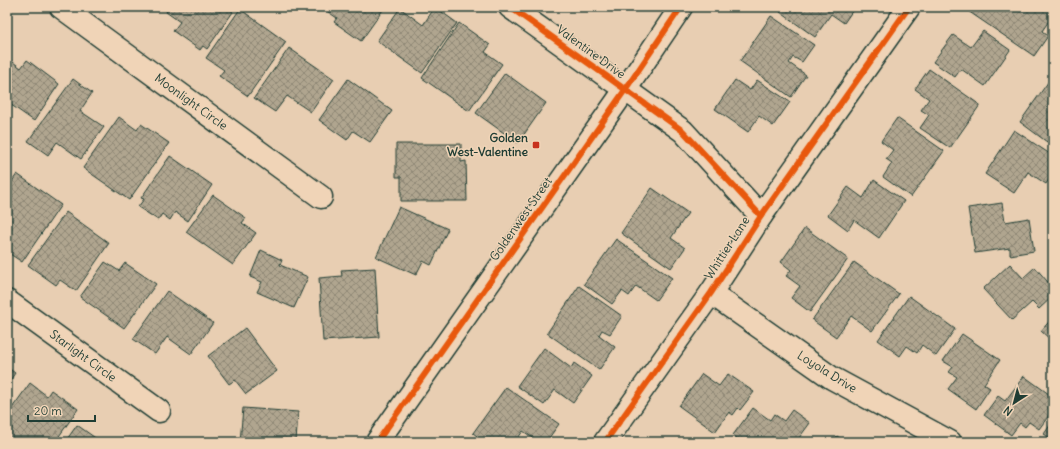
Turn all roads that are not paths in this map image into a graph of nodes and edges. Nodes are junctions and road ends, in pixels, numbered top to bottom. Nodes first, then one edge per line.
1 (61, 7) edge
2 (510, 7) edge
3 (681, 7) edge
4 (909, 7) edge
5 (625, 90) junction
6 (321, 197) dead end
7 (761, 216) junction
8 (710, 292) junction
9 (7, 301) edge
10 (159, 411) dead end
11 (377, 442) edge
12 (605, 442) edge
13 (950, 442) edge

1 - 6 street, Moonlight Circle
2 - 5 street, Valentine Drive
3 - 5 street, Goldenwest Street
4 - 7 street, Whittier Lane
5 - 7 street, Valentine Drive
5 - 11 street, Goldenwest Street
7 - 8 street, Whittier Lane
8 - 12 street, Whittier Lane
8 - 13 street, Loyola Drive
9 - 10 street, Starlight Circle

